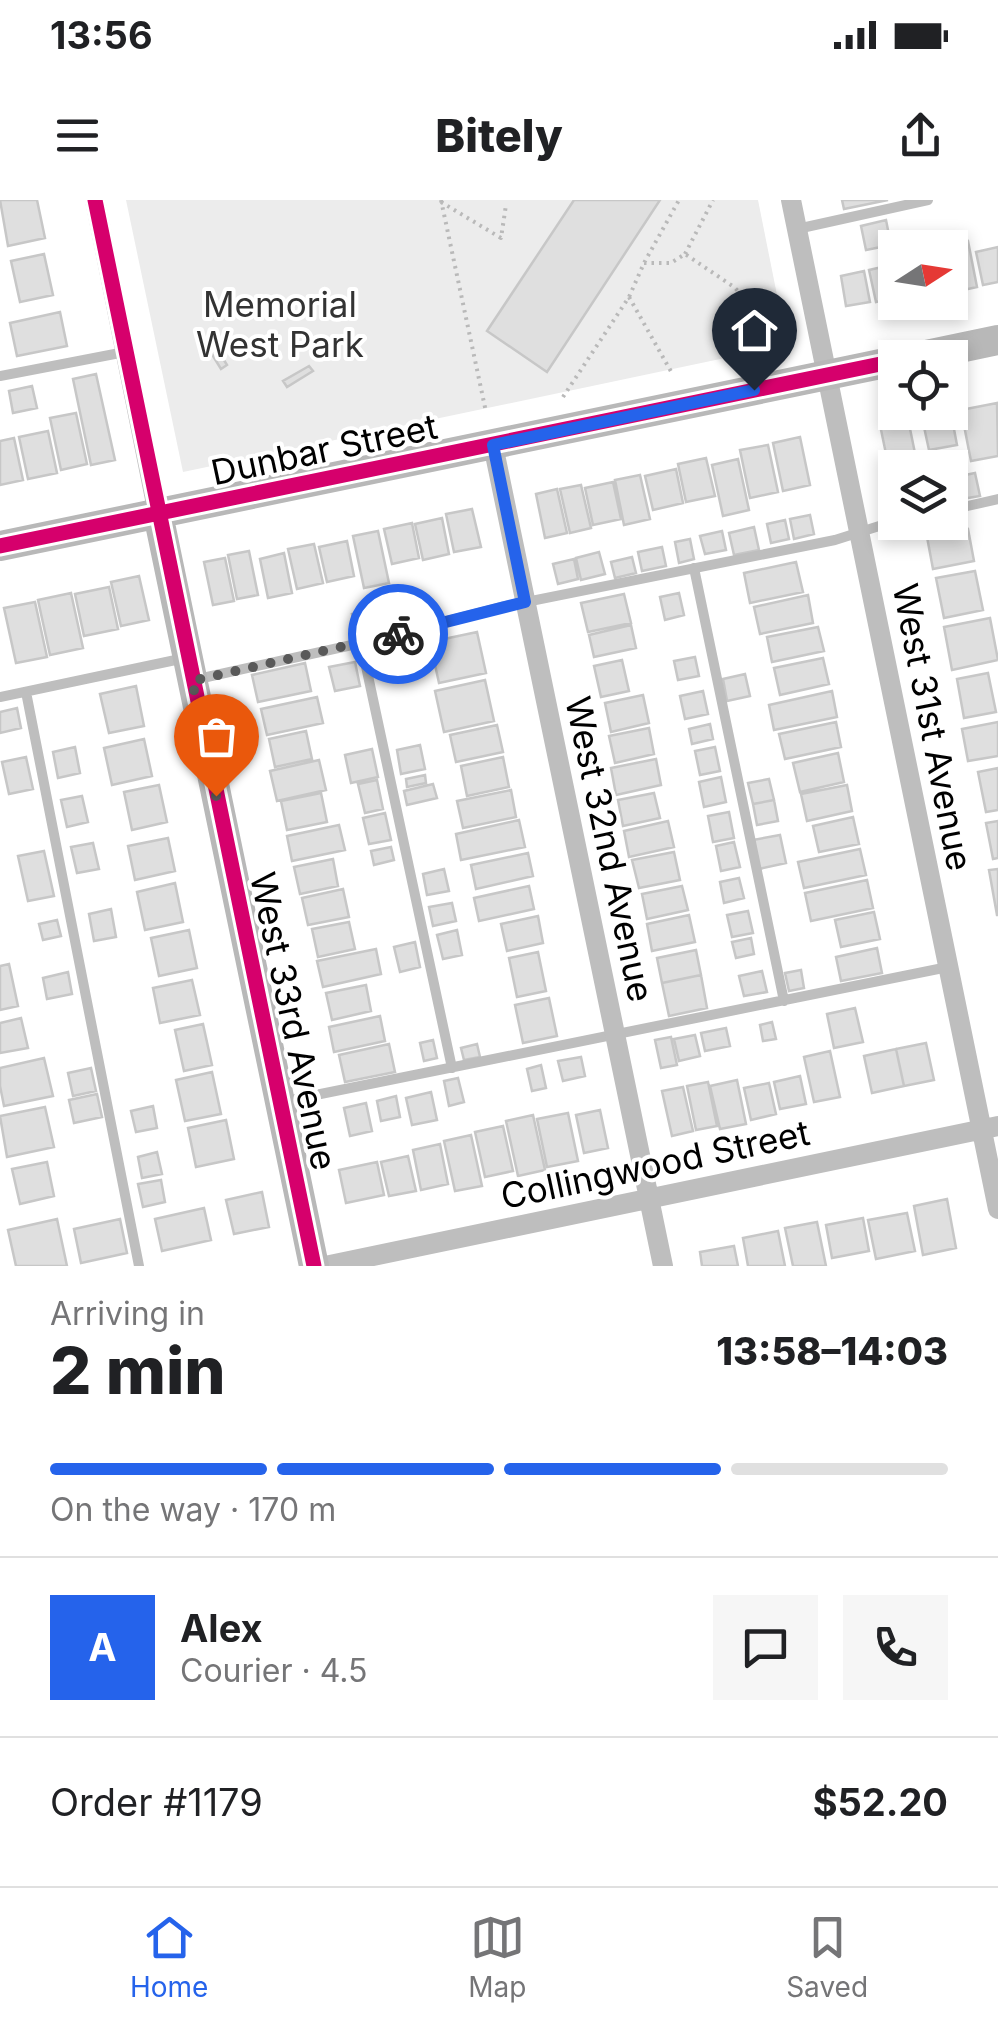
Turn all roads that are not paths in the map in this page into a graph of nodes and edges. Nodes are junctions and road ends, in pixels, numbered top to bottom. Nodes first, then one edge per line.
1 (94, 200) edge
2 (791, 200) edge
3 (928, 200) edge
4 (797, 229) junction
5 (998, 340) edge
6 (968, 346) edge
7 (125, 352) junction
8 (878, 364) edge
9 (827, 375) junction
10 (0, 376) edge
11 (493, 445) junction
12 (998, 499) edge
13 (968, 506) edge
14 (158, 514) junction
15 (878, 527) edge
16 (860, 532) junction
17 (0, 546) edge
18 (694, 568) junction
19 (525, 602) junction
20 (361, 643) junction
21 (190, 669) junction
22 (26, 692) junction
23 (0, 698) edge
24 (948, 966) junction
25 (784, 1001) junction
26 (616, 1036) junction
27 (452, 1068) junction
28 (280, 1102) junction
29 (990, 1127) edge
30 (649, 1199) junction
31 (998, 1209) edge
32 (139, 1266) edge
33 (314, 1266) edge
34 (325, 1266) edge
35 (663, 1266) edge

1 - 7 street, West 33rd Avenue
2 - 4 street, West 31st Avenue
3 - 4 lane
4 - 9 street, West 31st Avenue
5 - 6 main road
7 - 10 lane
7 - 14 street, West 33rd Avenue
8 - 9 main road, Dunbar Street
9 - 11 main road, Dunbar Street
9 - 16 street, West 31st Avenue
11 - 14 main road, Dunbar Street
11 - 19 street, West 32nd Avenue
12 - 13 lane
14 - 17 main road, Dunbar Street
14 - 21 main road, West 33rd Avenue
15 - 16 lane
16 - 18 lane
16 - 24 street, West 31st Avenue
18 - 19 lane
18 - 25 lane
19 - 20 lane
19 - 26 street, West 32nd Avenue
20 - 21 lane
20 - 27 lane
21 - 22 lane
21 - 28 main road, West 33rd Avenue
22 - 23 lane
22 - 32 lane
24 - 25 lane
24 - 29 street, West 31st Avenue
25 - 26 lane
26 - 27 lane
26 - 30 street, West 32nd Avenue
27 - 28 lane
28 - 33 main road, West 33rd Avenue
29 - 30 street, Collingwood Street
29 - 31 street, West 31st Avenue
30 - 34 street, Collingwood Street
30 - 35 street, West 32nd Avenue

